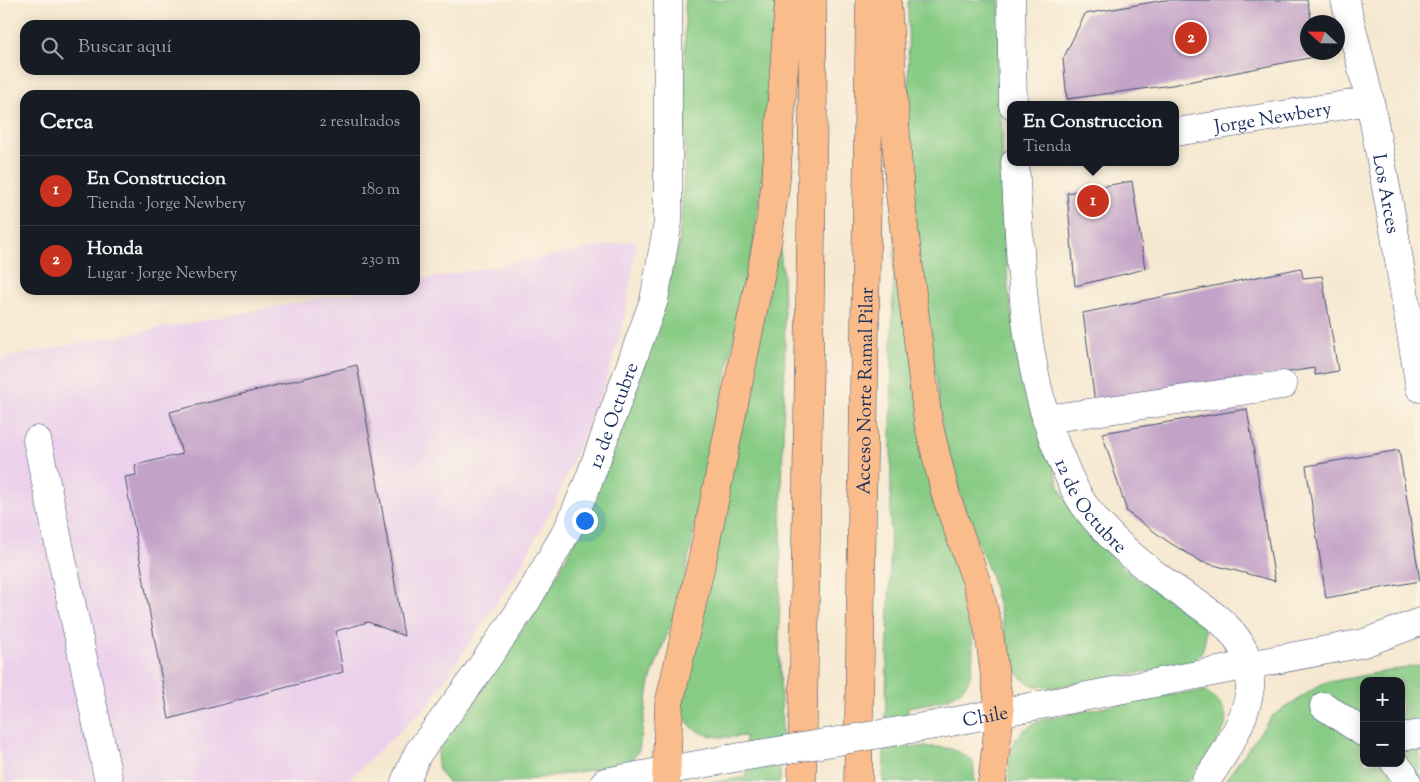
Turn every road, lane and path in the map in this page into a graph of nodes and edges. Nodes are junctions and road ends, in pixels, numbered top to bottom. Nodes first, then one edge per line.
1 (668, 0) edge
2 (788, 0) edge
3 (812, 0) edge
4 (870, 0) edge
5 (888, 0) edge
6 (1011, 0) edge
7 (1345, 0) edge
8 (1013, 101) edge
9 (1370, 101) junction
10 (1179, 132) edge
11 (1015, 166) edge
12 (1283, 385) dead end
13 (1420, 388) edge
14 (1046, 419) junction
15 (37, 440) dead end
16 (1420, 622) edge
17 (1420, 642) edge
18 (1364, 643) junction
19 (1249, 666) junction
20 (1324, 706) dead end
21 (1000, 713) junction
22 (1360, 730) edge
23 (1420, 734) edge
24 (1405, 736) edge
25 (1398, 767) edge
26 (666, 776) edge
27 (108, 782) edge
28 (405, 782) edge
29 (605, 782) edge
30 (802, 782) edge
31 (858, 782) edge
32 (992, 782) edge
33 (1205, 782) edge
34 (1406, 782) edge

1 - 28 street, 12 de Octubre
2 - 26 highway
3 - 30 highway
4 - 31 highway, Acceso Norte Ramal Pilar
5 - 21 highway
6 - 8 street
7 - 9 street, Los Arces
9 - 10 street, Jorge Newbery
9 - 13 street, Los Arces
11 - 14 street, 12 de Octubre
12 - 14 street
14 - 19 street, 12 de Octubre
15 - 27 street
16 - 18 street, Chile
17 - 18 street, Chile
18 - 19 street, Chile
19 - 21 street, Chile
19 - 33 street, 12 de Octubre
20 - 22 street
21 - 26 street, Chile, bridge
21 - 32 highway
23 - 24 street
25 - 34 street
26 - 29 street, Chile

